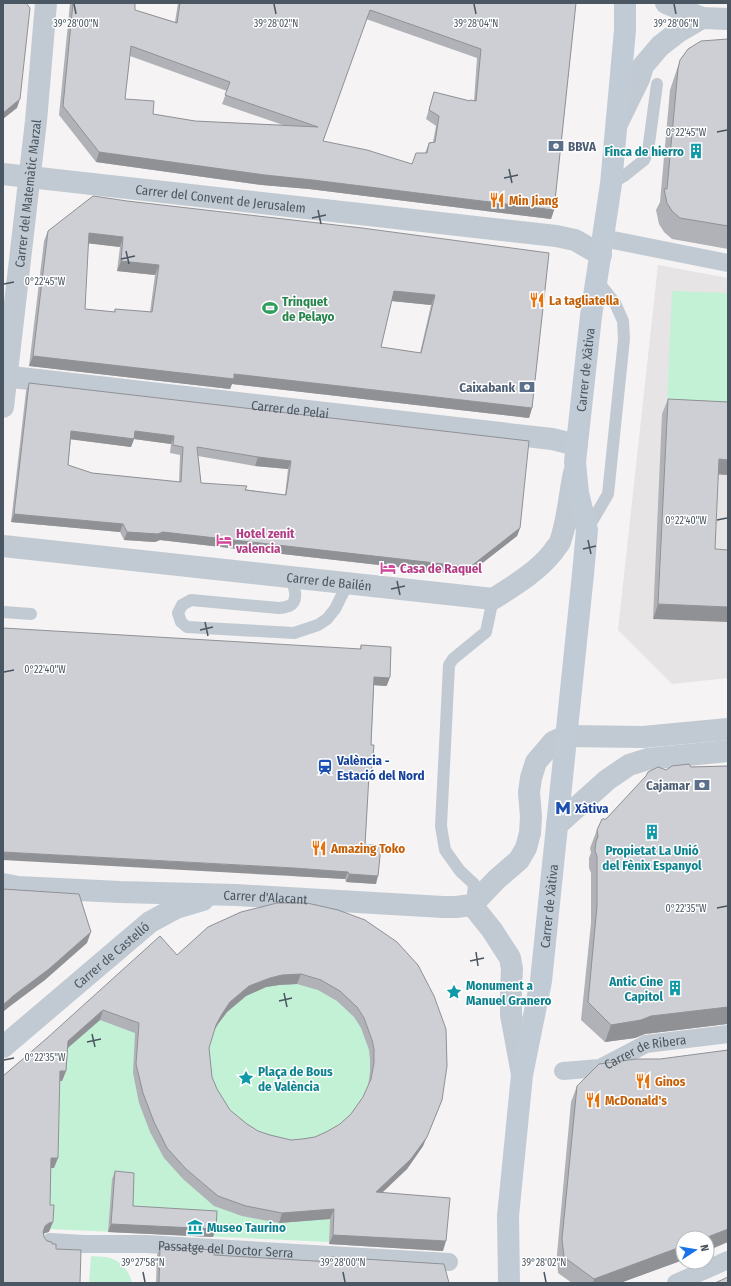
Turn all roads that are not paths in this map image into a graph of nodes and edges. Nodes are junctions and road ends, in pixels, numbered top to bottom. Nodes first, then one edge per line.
1 (46, 3) edge
2 (625, 3) edge
3 (666, 3) edge
4 (702, 18) junction
5 (728, 19) edge
6 (656, 84) dead end
7 (617, 125) junction
8 (3, 174) edge
9 (29, 177) junction
10 (611, 184) junction
11 (602, 246) junction
12 (728, 263) edge
13 (596, 279) junction
14 (4, 376) edge
15 (3, 407) edge
16 (577, 445) junction
17 (575, 470) junction
18 (587, 530) junction
19 (3, 546) edge
20 (289, 577) junction
21 (348, 583) junction
22 (493, 599) junction
23 (3, 612) edge
24 (31, 614) dead end
25 (728, 728) edge
26 (566, 736) junction
27 (728, 751) edge
28 (557, 825) junction
29 (3, 884) edge
30 (236, 896) junction
31 (472, 905) junction
32 (728, 1034) edge
33 (3, 1047) edge
34 (563, 1071) dead end
35 (522, 1075) junction
36 (50, 1242) edge
37 (728, 1260) edge
38 (449, 1262) dead end
39 (509, 1283) edge
40 (676, 1283) edge

1 - 9 street, Carrer del Matemàtic Marzal
2 - 7 main road, Carrer de Xàtiva
3 - 4 street
4 - 5 street
4 - 7 street
6 - 10 lane
7 - 10 main road, Carrer de Xàtiva
8 - 9 street, Carrer del Convent de Jerusalem
9 - 11 street, Carrer del Convent de Jerusalem
9 - 14 street, Carrer del Matemàtic Marzal
10 - 11 main road, Carrer de Xàtiva
11 - 12 street
11 - 13 main road, Carrer de Xàtiva
13 - 16 main road, Carrer de Xàtiva
13 - 18 lane
14 - 15 street, Carrer del Matemàtic Marzal
14 - 16 street, Carrer de Pelai
16 - 17 main road, Carrer de Xàtiva
17 - 18 main road, Carrer de Xàtiva
17 - 22 street
18 - 26 main road, Carrer de Xàtiva
19 - 20 street, Carrer de Bailén
20 - 21 street, Carrer de Bailén
20 - 21 lane
21 - 22 street, Carrer de Bailén
22 - 31 lane
23 - 24 lane
25 - 26 street
26 - 28 main road, Carrer de Xàtiva
26 - 31 street
27 - 28 street
28 - 35 main road, Carrer de Xàtiva
29 - 30 street, Carrer d'Alacant
30 - 31 street, Carrer d'Alacant
30 - 33 street, Carrer de Castelló
31 - 35 street, Carrer de Xàtiva
32 - 34 street, Carrer de Ribera
35 - 39 main road, Carrer de Xàtiva
36 - 38 street, Passatge del Doctor Serra
37 - 40 street

